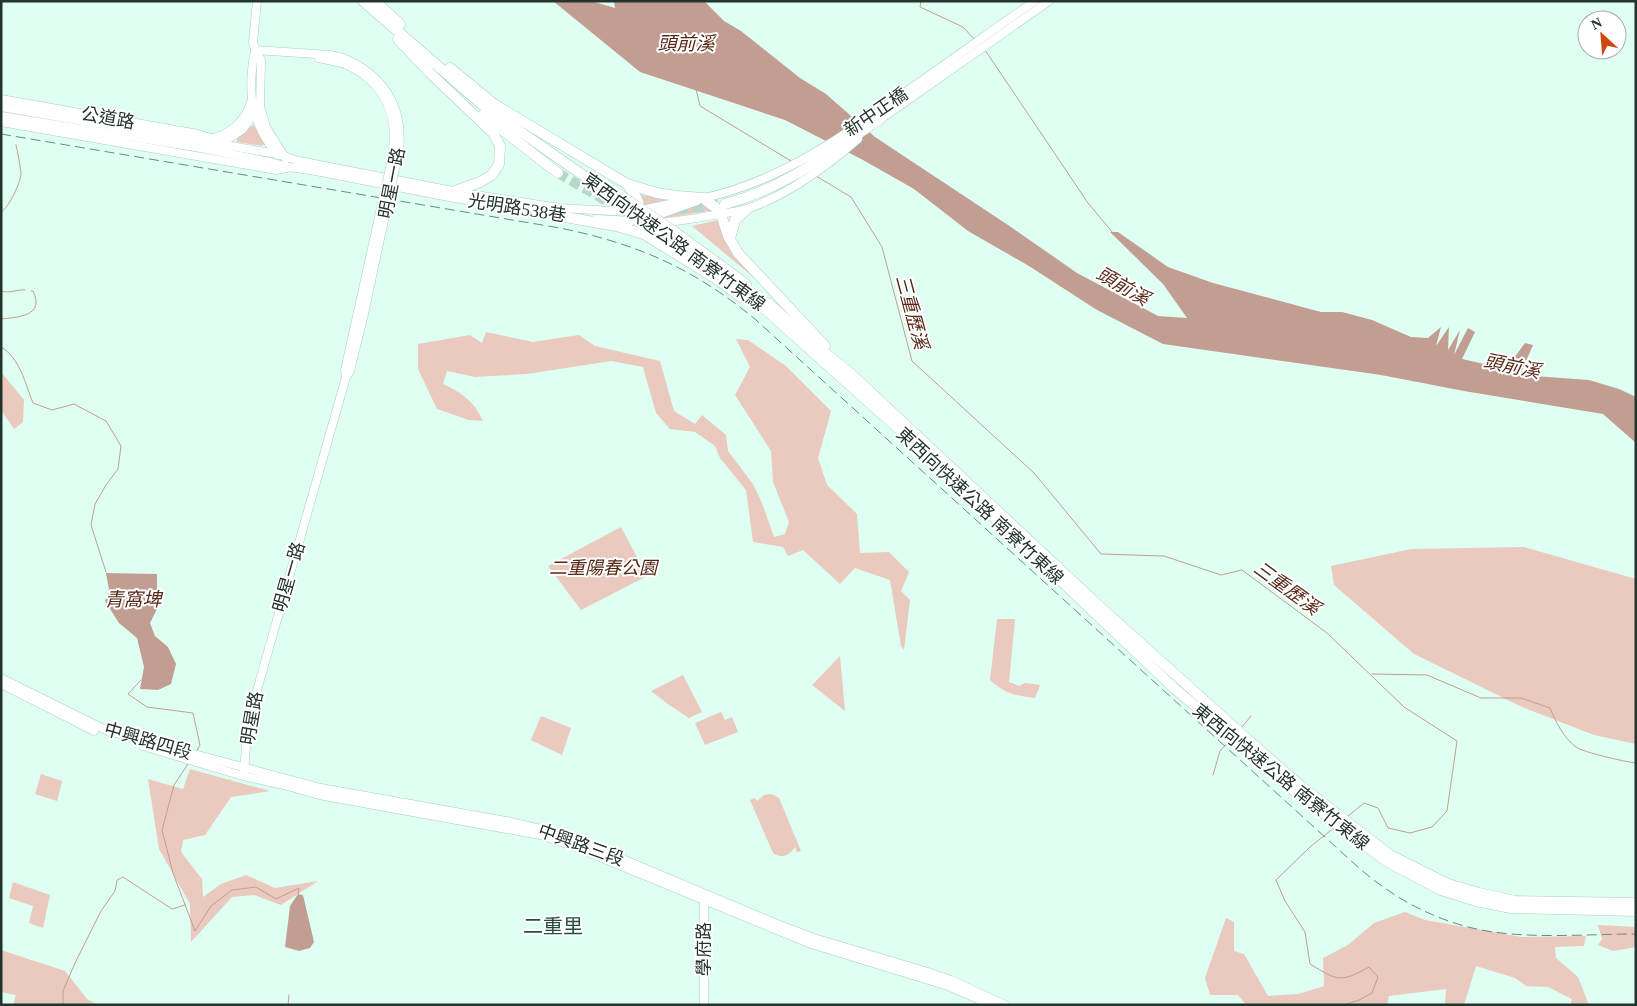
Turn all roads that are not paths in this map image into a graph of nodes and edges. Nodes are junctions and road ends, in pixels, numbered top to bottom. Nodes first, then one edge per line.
1 (257, 1) edge
2 (1035, 1) edge
3 (1049, 1) edge
4 (368, 2) edge
5 (255, 50) junction
6 (450, 91) junction
7 (256, 97) junction
8 (1, 99) edge
9 (494, 104) junction
10 (1, 107) edge
11 (254, 115) junction
12 (1, 116) edge
13 (880, 119) junction
14 (1, 122) edge
15 (217, 141) junction
16 (206, 150) junction
17 (194, 155) junction
18 (281, 155) junction
19 (289, 167) junction
20 (558, 173) tunnel mouth
21 (628, 184) junction
22 (603, 186) junction
23 (454, 191) junction
24 (703, 198) junction
25 (723, 209) junction
26 (640, 210) junction
27 (746, 210) junction
28 (565, 217) junction
29 (629, 220) junction
30 (649, 222) junction
31 (667, 232) junction
32 (730, 240) junction
33 (661, 245) junction
34 (790, 333) junction
35 (849, 372) junction
36 (265, 661) joint
37 (1, 678) edge
38 (1, 684) edge
39 (246, 768) junction
40 (244, 776) junction
41 (1299, 790) junction
42 (1414, 872) junction
43 (705, 897) junction
44 (1636, 903) edge
45 (1636, 911) edge
46 (904, 968) junction
47 (704, 1005) edge
48 (992, 1005) edge
49 (1005, 1005) edge

1 - 5 street
2 - 24 street, 新中正橋
3 - 13 street, 新中正橋
4 - 6 highway
4 - 9 highway, 東西向快速公路 南寮竹東線
4 - 22 highway, 東西向快速公路 南寮竹東線
5 - 7 street
5 - 36 street, 明星一路, bridge
6 - 20 highway
6 - 23 highway
7 - 11 street
7 - 15 street, 公道路
7 - 18 street
8 - 15 street, 公道路
9 - 21 highway
9 - 22 highway, 東西向快速公路 南寮竹東線
10 - 15 street, 公道路
11 - 15 street, 公道路
11 - 18 street
12 - 16 street, 公道路
13 - 25 highway
13 - 27 street, 新中正橋
14 - 17 street, 公道路
15 - 16 street, 公道路
15 - 18 street, 公道路
16 - 17 street, 公道路
16 - 19 street, 公道路
17 - 19 street, 公道路
18 - 19 street
18 - 23 street, 光明路538巷
19 - 28 street, 光明路538巷
21 - 24 highway
21 - 26 highway
22 - 31 highway, 東西向快速公路 南寮竹東線, bridge
23 - 26 street, 光明路538巷
24 - 25 highway
24 - 26 street, 光明路538巷
24 - 30 highway
25 - 27 street, 光明路538巷
25 - 30 street, 光明路538巷
25 - 32 highway
26 - 29 highway
27 - 32 highway
28 - 29 street, 光明路538巷
28 - 33 highway
29 - 30 street, 光明路538巷
30 - 33 highway
31 - 34 highway, 東西向快速公路 南寮竹東線
31 - 35 highway, 東西向快速公路 南寮竹東線
32 - 35 highway
33 - 34 highway
34 - 41 highway, 東西向快速公路 南寮竹東線
35 - 41 highway, 東西向快速公路 南寮竹東線
36 - 39 street, 明星路
37 - 39 street, 中興路四段
38 - 40 street, 中興路四段
39 - 40 street, 明星路
39 - 43 street, 中興路三段
40 - 43 street, 中興路三段
41 - 42 highway, 東西向快速公路 南寮竹東線
42 - 44 highway, 東西向快速公路 南寮竹東線
42 - 45 highway, 東西向快速公路 南寮竹東線
43 - 46 street, 中興路三段
43 - 47 street, 學府路
46 - 48 street
46 - 49 street

